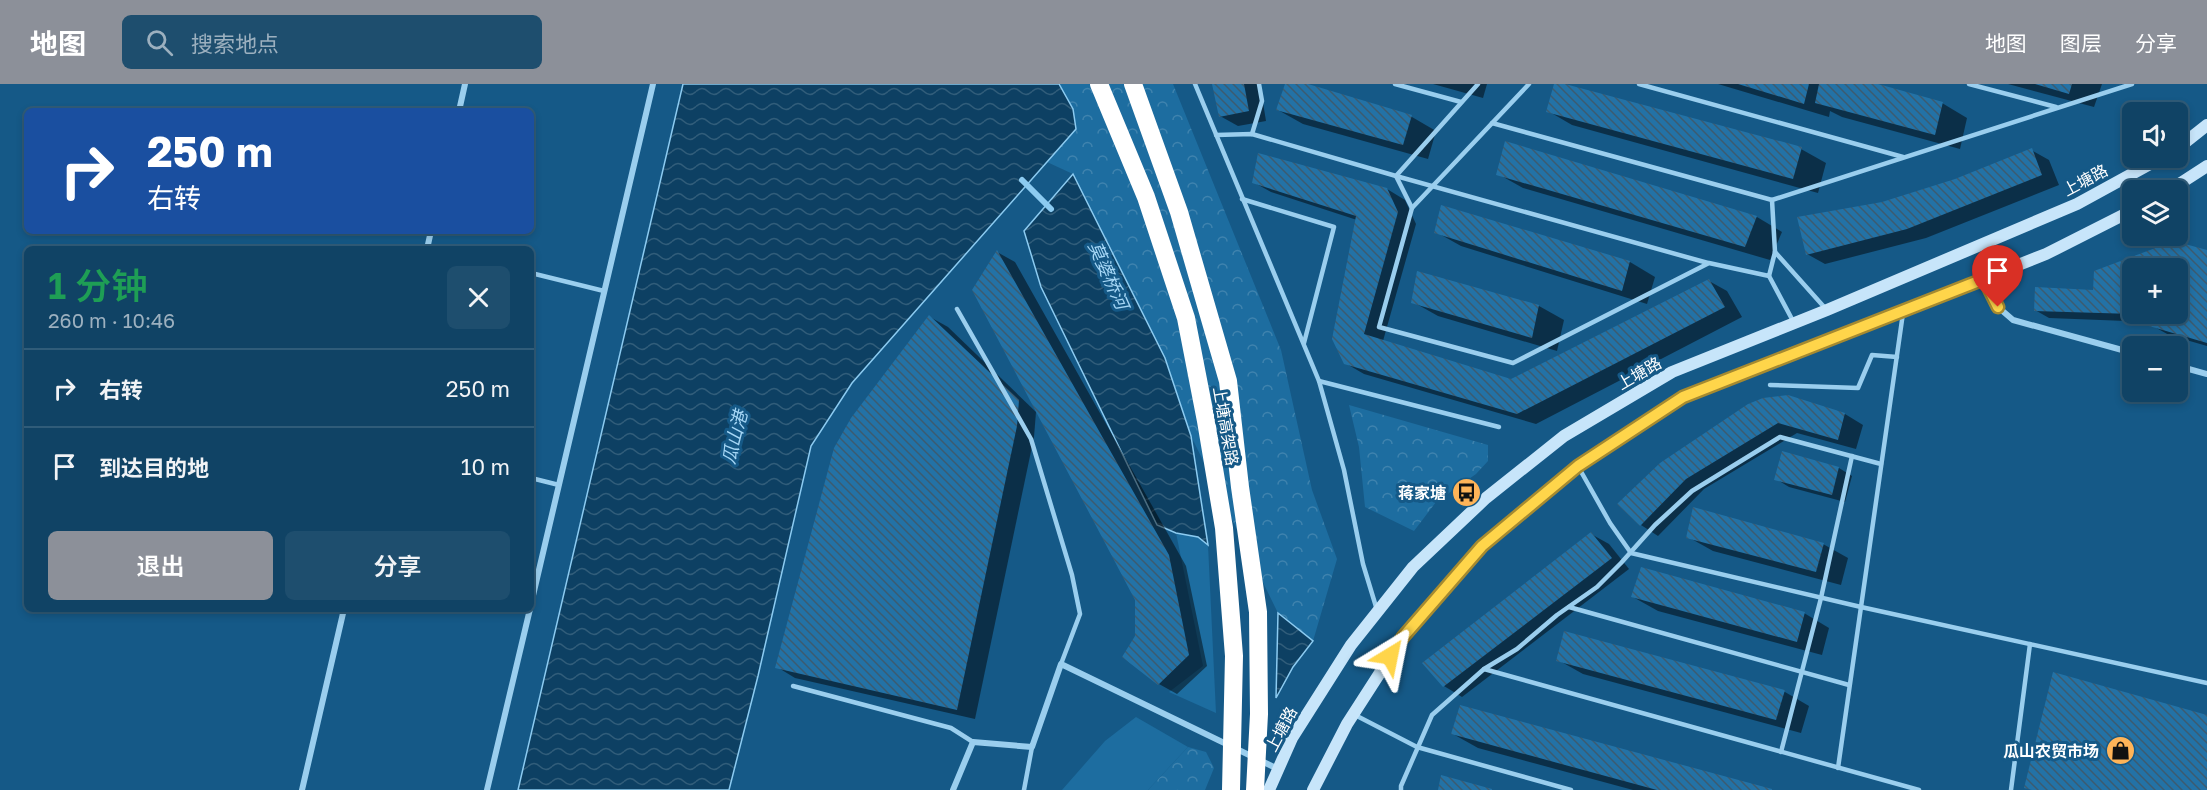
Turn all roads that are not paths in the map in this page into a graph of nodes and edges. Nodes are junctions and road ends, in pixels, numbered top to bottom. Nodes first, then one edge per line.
1 (465, 84) edge
2 (653, 84) edge
3 (1099, 84) edge
4 (1133, 84) edge
5 (1195, 84) edge
6 (1259, 84) edge
7 (1395, 84) edge
8 (1478, 84) edge
9 (1529, 84) edge
10 (1639, 84) edge
11 (1969, 84) edge
12 (2132, 84) edge
13 (1461, 102) junction
14 (460, 108) edge
15 (2057, 108) junction
16 (1492, 123) junction
17 (2207, 125) edge
18 (1252, 134) junction
19 (1216, 135) junction
20 (2188, 140) edge
21 (1904, 157) junction
22 (2207, 166) edge
23 (2143, 168) edge
24 (1396, 176) junction
25 (2185, 180) edge
26 (1433, 186) junction
27 (1242, 198) junction
28 (1772, 200) junction
29 (1412, 208) junction
30 (2122, 216) edge
31 (1775, 252) junction
32 (1709, 263) junction
33 (534, 274) edge
34 (1769, 276) junction
35 (1984, 279) junction
36 (604, 291) junction
37 (957, 309) dead end
38 (1827, 310) junction
39 (1903, 311) junction
40 (1794, 322) junction
41 (1303, 344) junction
42 (2122, 350) edge
43 (1897, 357) junction
44 (2188, 369) edge
45 (2207, 374) edge
46 (1319, 381) junction
47 (1770, 384) dead end
48 (1499, 427) dead end
49 (1852, 456) junction
50 (1881, 464) junction
51 (1578, 466) junction
52 (534, 479) edge
53 (559, 485) junction
54 (1631, 553) junction
55 (534, 591) edge
56 (1821, 598) junction
57 (1569, 606) junction
58 (1861, 608) junction
59 (1378, 611) junction
60 (343, 612) edge
61 (529, 612) edge
62 (2030, 645) junction
63 (1060, 664) junction
64 (1484, 669) junction
65 (1802, 671) junction
66 (2207, 683) edge
67 (1849, 685) junction
68 (793, 686) dead end
69 (1353, 714) junction
70 (974, 742) junction
71 (1032, 747) junction
72 (1417, 747) junction
73 (1781, 752) junction
74 (1838, 768) junction
75 (1278, 769) junction
76 (302, 790) edge
77 (488, 790) edge
78 (953, 790) edge
79 (1024, 790) edge
80 (1231, 790) edge
81 (1255, 790) edge
82 (1269, 790) edge
83 (1313, 790) edge
84 (1401, 790) edge
85 (1571, 790) edge
86 (1919, 790) edge
87 (2011, 790) edge

1 - 14 street
2 - 36 street
3 - 80 highway, 上塘高架路, bridge
4 - 81 highway, 上塘高架路, bridge
5 - 19 lane
6 - 18 lane
7 - 13 lane
8 - 13 lane
9 - 16 lane
10 - 21 lane
11 - 15 lane
12 - 15 lane
13 - 24 lane
15 - 21 lane
16 - 26 lane
16 - 28 lane
17 - 20 main road
18 - 19 lane
18 - 24 lane
19 - 27 lane
21 - 28 lane
22 - 25 main road
23 - 38 main road, 上塘路
24 - 26 lane
24 - 29 lane
26 - 29 lane
26 - 32 lane
27 - 41 lane
27 - 41 lane
28 - 31 lane
29 - 32 lane
30 - 35 main road
31 - 34 lane
31 - 38 lane
32 - 34 lane
33 - 36 lane
34 - 40 lane
35 - 39 main road
35 - 42 street
36 - 53 street
37 - 63 lane
38 - 40 main road, 上塘路
39 - 43 lane
39 - 51 main road
40 - 59 main road, 上塘路
41 - 46 lane
43 - 47 lane
43 - 50 lane
44 - 45 street
46 - 48 lane
46 - 59 lane
49 - 50 lane
49 - 54 lane
49 - 56 lane
50 - 58 lane
51 - 54 lane
51 - 69 main road
52 - 53 lane
53 - 55 street
54 - 56 lane
54 - 57 lane
56 - 58 lane
56 - 65 lane
57 - 64 lane
57 - 65 lane
58 - 62 lane
58 - 67 lane
59 - 75 main road, 上塘路
60 - 76 street
61 - 77 street
62 - 66 lane
62 - 87 lane
63 - 71 street
63 - 75 street
64 - 72 lane
64 - 73 lane
65 - 67 lane
65 - 73 lane
67 - 74 lane
68 - 70 lane
69 - 72 lane
69 - 83 main road
70 - 71 street
70 - 78 street
71 - 79 lane
72 - 84 lane
72 - 85 lane
73 - 74 lane
74 - 86 lane
75 - 82 main road, 上塘路

